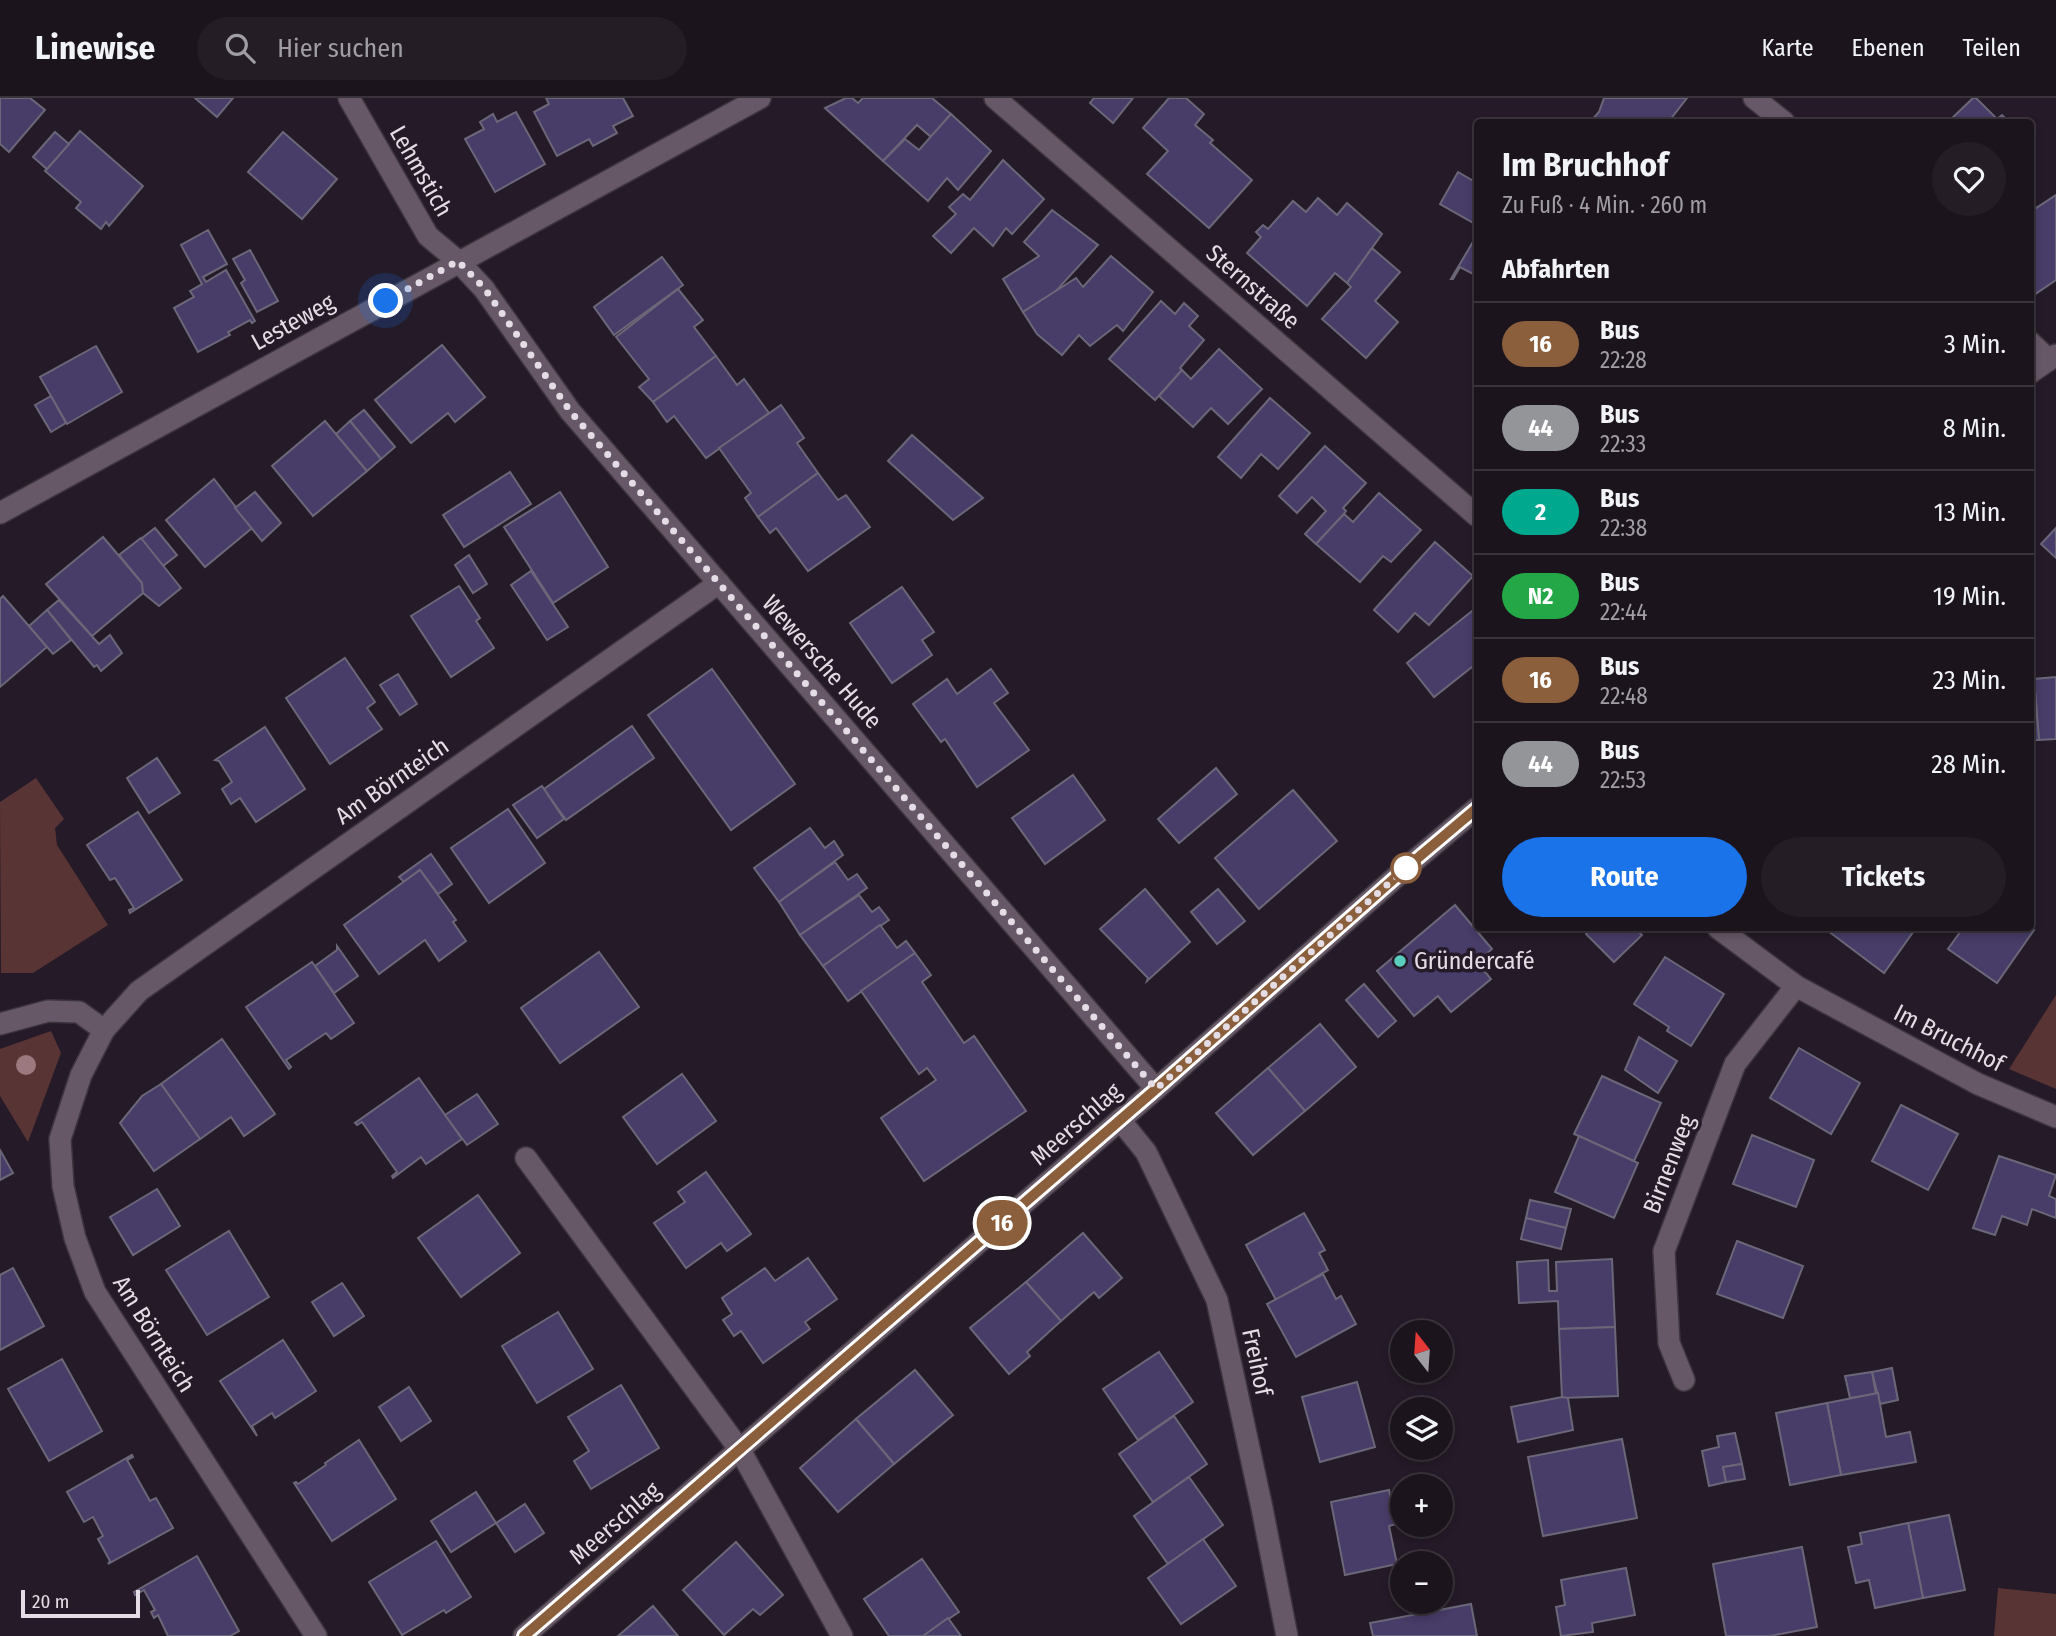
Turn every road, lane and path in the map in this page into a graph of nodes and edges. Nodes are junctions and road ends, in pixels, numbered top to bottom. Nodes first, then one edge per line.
1 (349, 98) edge
2 (760, 98) edge
3 (995, 98) edge
4 (1754, 98) edge
5 (1780, 119) edge
6 (458, 261) junction
7 (2034, 345) edge
8 (2053, 357) edge
9 (2034, 370) edge
10 (0, 513) edge
11 (1474, 513) edge
12 (719, 583) junction
13 (1474, 811) edge
14 (1722, 931) edge
15 (1796, 986) junction
16 (0, 1024) edge
17 (104, 1030) junction
18 (1156, 1089) junction
19 (2056, 1117) edge
20 (1120, 1120) junction
21 (526, 1158) dead end
22 (1684, 1381) dead end
23 (740, 1450) junction
24 (316, 1636) edge
25 (524, 1636) edge
26 (842, 1636) edge
27 (1287, 1636) edge

1 - 6 street, Lehmstich
2 - 6 street, Lesteweg
3 - 11 street, Sternstraße
4 - 5 street
6 - 10 street, Lesteweg
6 - 12 street, Wewersche Hude
7 - 8 street
8 - 9 street
12 - 17 street, Am Börnteich
12 - 18 street, Wewersche Hude
13 - 18 street, Meerschlag
14 - 15 street, Im Bruchhof
15 - 19 street, Im Bruchhof
15 - 22 street, Birnenweg
16 - 17 street
17 - 24 street, Am Börnteich
18 - 20 street, Meerschlag
20 - 23 street, Meerschlag
20 - 27 street, Freihof
21 - 23 street
23 - 25 street, Meerschlag
23 - 26 street

